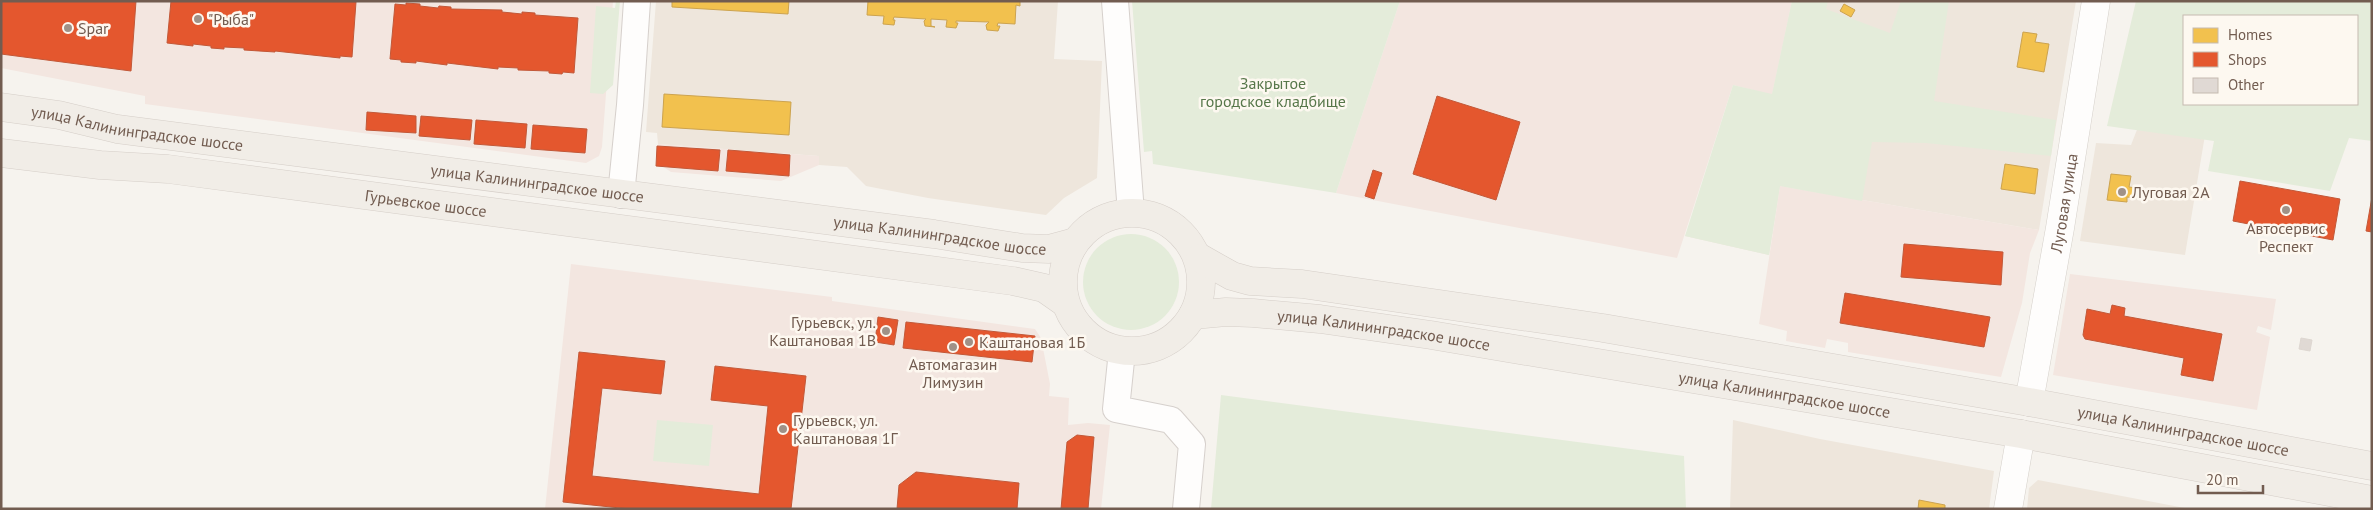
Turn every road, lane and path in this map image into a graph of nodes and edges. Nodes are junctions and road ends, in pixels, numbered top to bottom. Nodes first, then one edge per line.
1 (637, 1) edge
2 (1115, 1) edge
3 (2096, 1) edge
4 (1, 107) edge
5 (1, 153) edge
6 (621, 196) junction
7 (1131, 213) junction
8 (1074, 242) junction
9 (1200, 258) junction
10 (1064, 302) junction
11 (1193, 315) junction
12 (1122, 351) junction
13 (2029, 402) junction
14 (2021, 434) junction
15 (2372, 466) edge
16 (2372, 500) edge
17 (1186, 509) edge
18 (2008, 509) edge

1 - 6 street
2 - 7 street
3 - 13 street, Луговая улица
4 - 6 main road, улица Калининградское шоссе
5 - 10 main road, Гурьевское шоссе
6 - 8 main road, улица Калининградское шоссе
7 - 8 main road
7 - 9 main road
8 - 10 main road
9 - 11 main road
9 - 13 main road, улица Калининградское шоссе
10 - 12 main road
11 - 12 main road
11 - 14 main road, улица Калининградское шоссе
12 - 17 street
13 - 15 main road, улица Калининградское шоссе
14 - 16 main road, улица Калининградское шоссе
14 - 18 street

